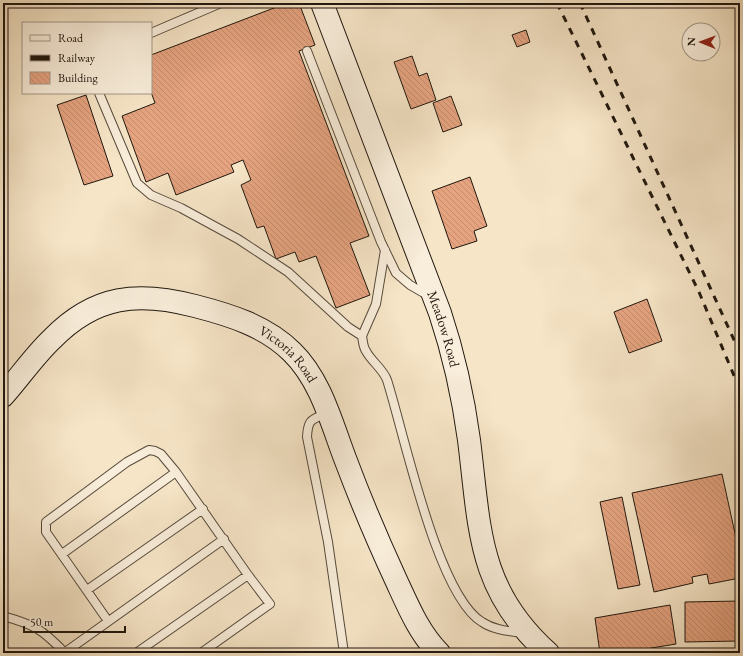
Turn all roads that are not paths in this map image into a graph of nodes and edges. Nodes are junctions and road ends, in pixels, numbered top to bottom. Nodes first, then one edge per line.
1 (221, 3) edge
2 (322, 3) edge
3 (152, 33) edge
4 (307, 51) dead end
5 (99, 94) edge
6 (385, 250) junction
7 (435, 300) junction
8 (362, 336) junction
9 (3, 396) edge
10 (327, 413) junction
11 (176, 472) junction
12 (203, 509) junction
13 (224, 539) junction
14 (62, 554) junction
15 (248, 574) junction
16 (87, 590) junction
17 (3, 616) edge
18 (108, 620) junction
19 (527, 633) junction
20 (64, 653) edge
21 (136, 653) edge
22 (201, 653) edge
23 (344, 653) edge
24 (439, 653) edge
25 (548, 653) edge

1 - 3 lane
2 - 7 main road, Meadow Road
4 - 6 lane
5 - 8 lane
6 - 7 lane
6 - 8 lane
7 - 19 main road, Meadow Road
8 - 19 lane
9 - 10 main road, Victoria Road
10 - 23 lane
10 - 24 main road, Victoria Road
11 - 12 lane
11 - 14 lane
11 - 14 lane
12 - 13 lane
12 - 16 lane
13 - 15 lane
13 - 18 lane
14 - 16 lane
15 - 21 lane
15 - 22 lane
16 - 18 lane
17 - 20 lane
18 - 20 lane
19 - 25 main road, Meadow Road

